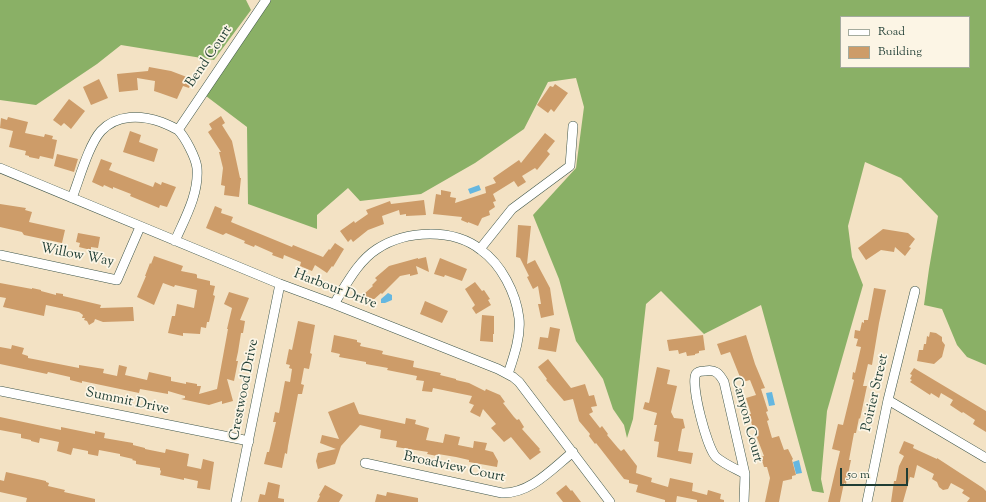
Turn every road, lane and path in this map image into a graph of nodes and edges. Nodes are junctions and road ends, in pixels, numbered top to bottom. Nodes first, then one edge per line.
1 (266, 0) edge
2 (573, 126) dead end
3 (178, 130) junction
4 (0, 168) edge
5 (72, 198) junction
6 (140, 227) junction
7 (175, 241) junction
8 (480, 249) junction
9 (0, 255) edge
10 (280, 284) junction
11 (915, 292) dead end
12 (334, 304) junction
13 (508, 374) junction
14 (0, 391) edge
15 (888, 400) junction
16 (249, 441) junction
17 (573, 452) junction
18 (986, 458) edge
19 (365, 463) dead end
20 (745, 474) junction
21 (236, 502) edge
22 (610, 502) edge
23 (744, 502) edge
24 (866, 502) edge

1 - 3 street, Bend Court
2 - 8 street
3 - 5 street
3 - 7 street
4 - 5 street, Harbour Drive
5 - 6 street, Harbour Drive
6 - 7 street, Harbour Drive
6 - 9 street, Willow Way
7 - 10 street, Harbour Drive
8 - 12 street
8 - 13 street
10 - 12 street, Harbour Drive
10 - 16 street, Crestwood Drive
11 - 15 street, Poirier Street
12 - 13 street, Harbour Drive
13 - 17 street, Harbour Drive
14 - 16 street, Summit Drive
15 - 18 street
15 - 24 street, Poirier Street
16 - 21 street, Crestwood Drive
17 - 19 street, Broadview Court
17 - 22 street, Harbour Drive
20 - 20 street, Canyon Court
20 - 23 street, Canyon Court

